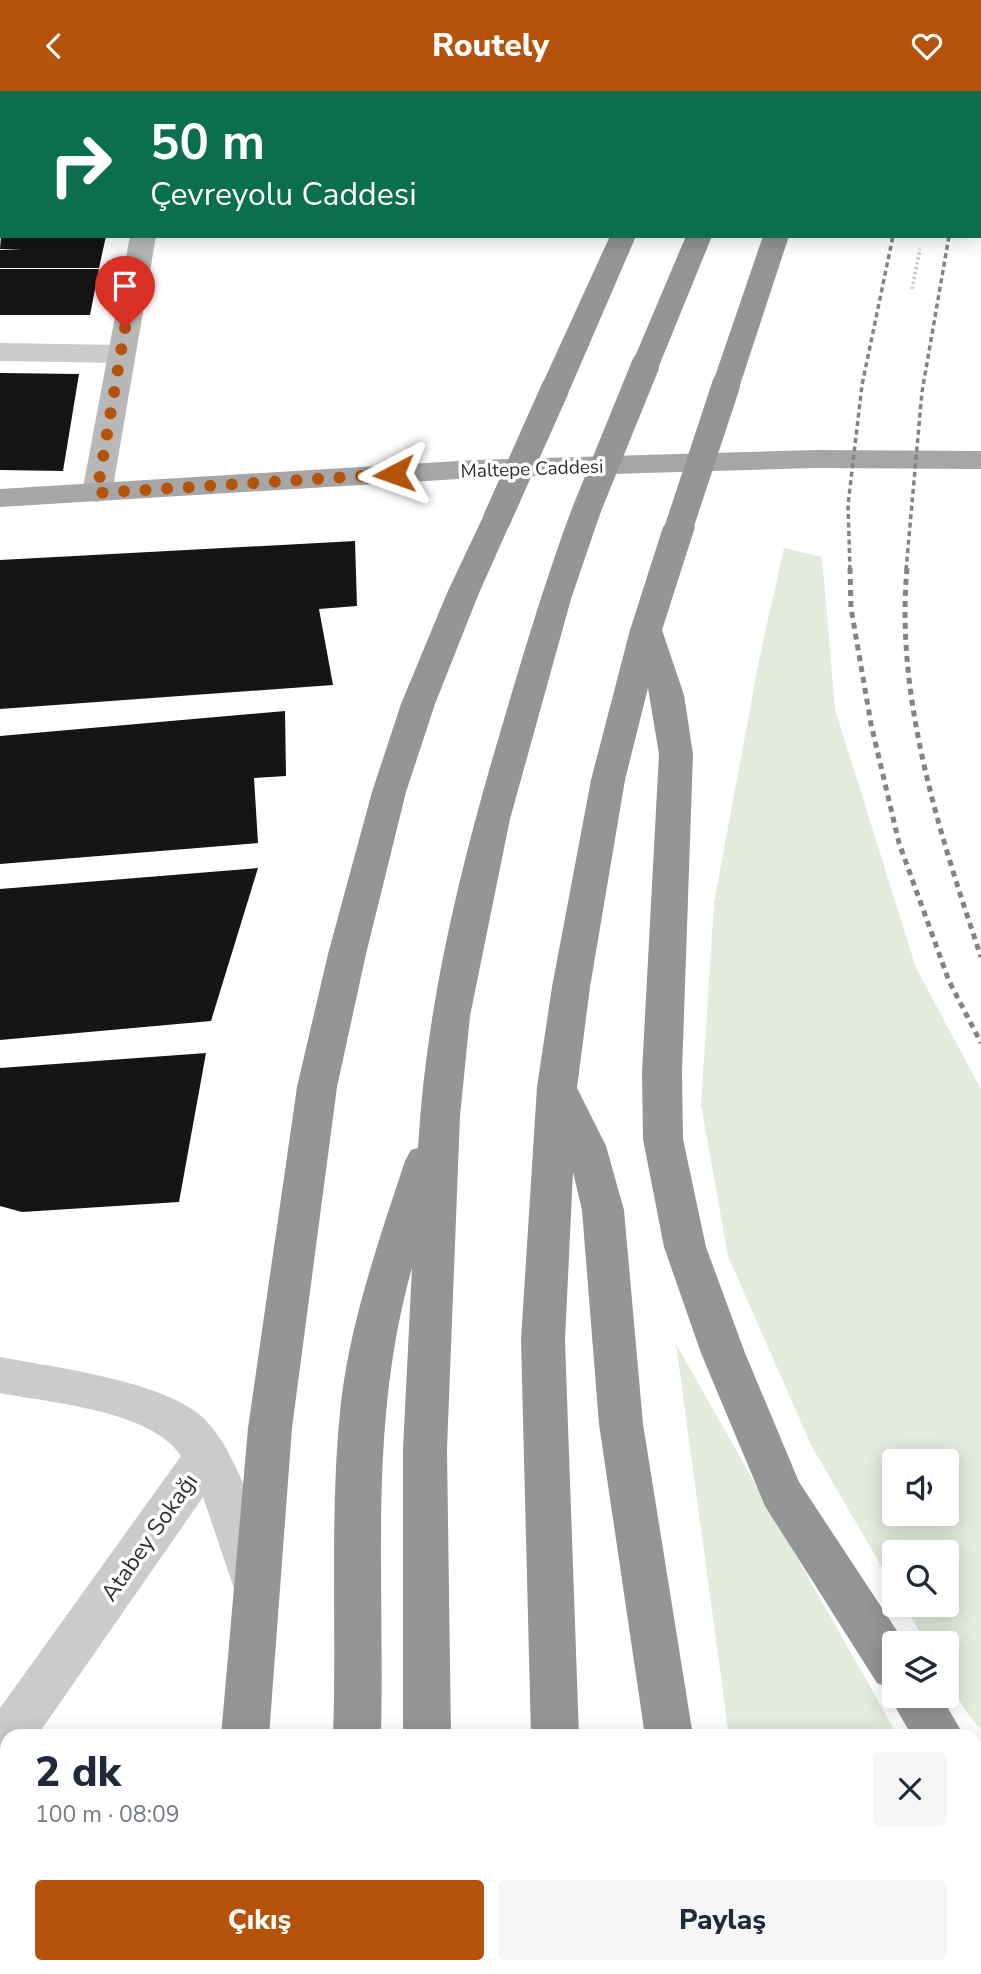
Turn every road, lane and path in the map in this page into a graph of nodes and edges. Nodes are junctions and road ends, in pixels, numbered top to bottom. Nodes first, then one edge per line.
1 (143, 238) edge
2 (623, 238) edge
3 (698, 238) edge
4 (775, 238) edge
5 (920, 249) dead end
6 (912, 289) dead end
7 (0, 352) edge
8 (120, 353) junction
9 (981, 460) edge
10 (97, 493) junction
11 (0, 498) edge
12 (646, 630) junction
13 (557, 1087) junction
14 (440, 1116) junction
15 (0, 1375) edge
16 (206, 1457) junction
17 (256, 1594) junction
18 (882, 1649) edge
19 (921, 1708) edge
20 (14, 1729) edge
21 (246, 1729) edge
22 (357, 1729) edge
23 (427, 1729) edge
24 (555, 1729) edge
25 (668, 1729) edge
26 (935, 1729) edge

1 - 8 main road
2 - 17 highway, bridge
3 - 14 highway, bridge
4 - 12 highway, bridge
5 - 6 path
7 - 8 street
8 - 10 main road
9 - 10 main road, Maltepe Caddesi
10 - 11 main road, Maltepe Caddesi
12 - 13 highway
12 - 18 highway
13 - 24 highway
13 - 25 highway
14 - 22 highway
14 - 23 highway
15 - 16 street, Atabey Sokağı
16 - 17 street
16 - 20 street, Atabey Sokağı
17 - 21 highway
19 - 26 highway

